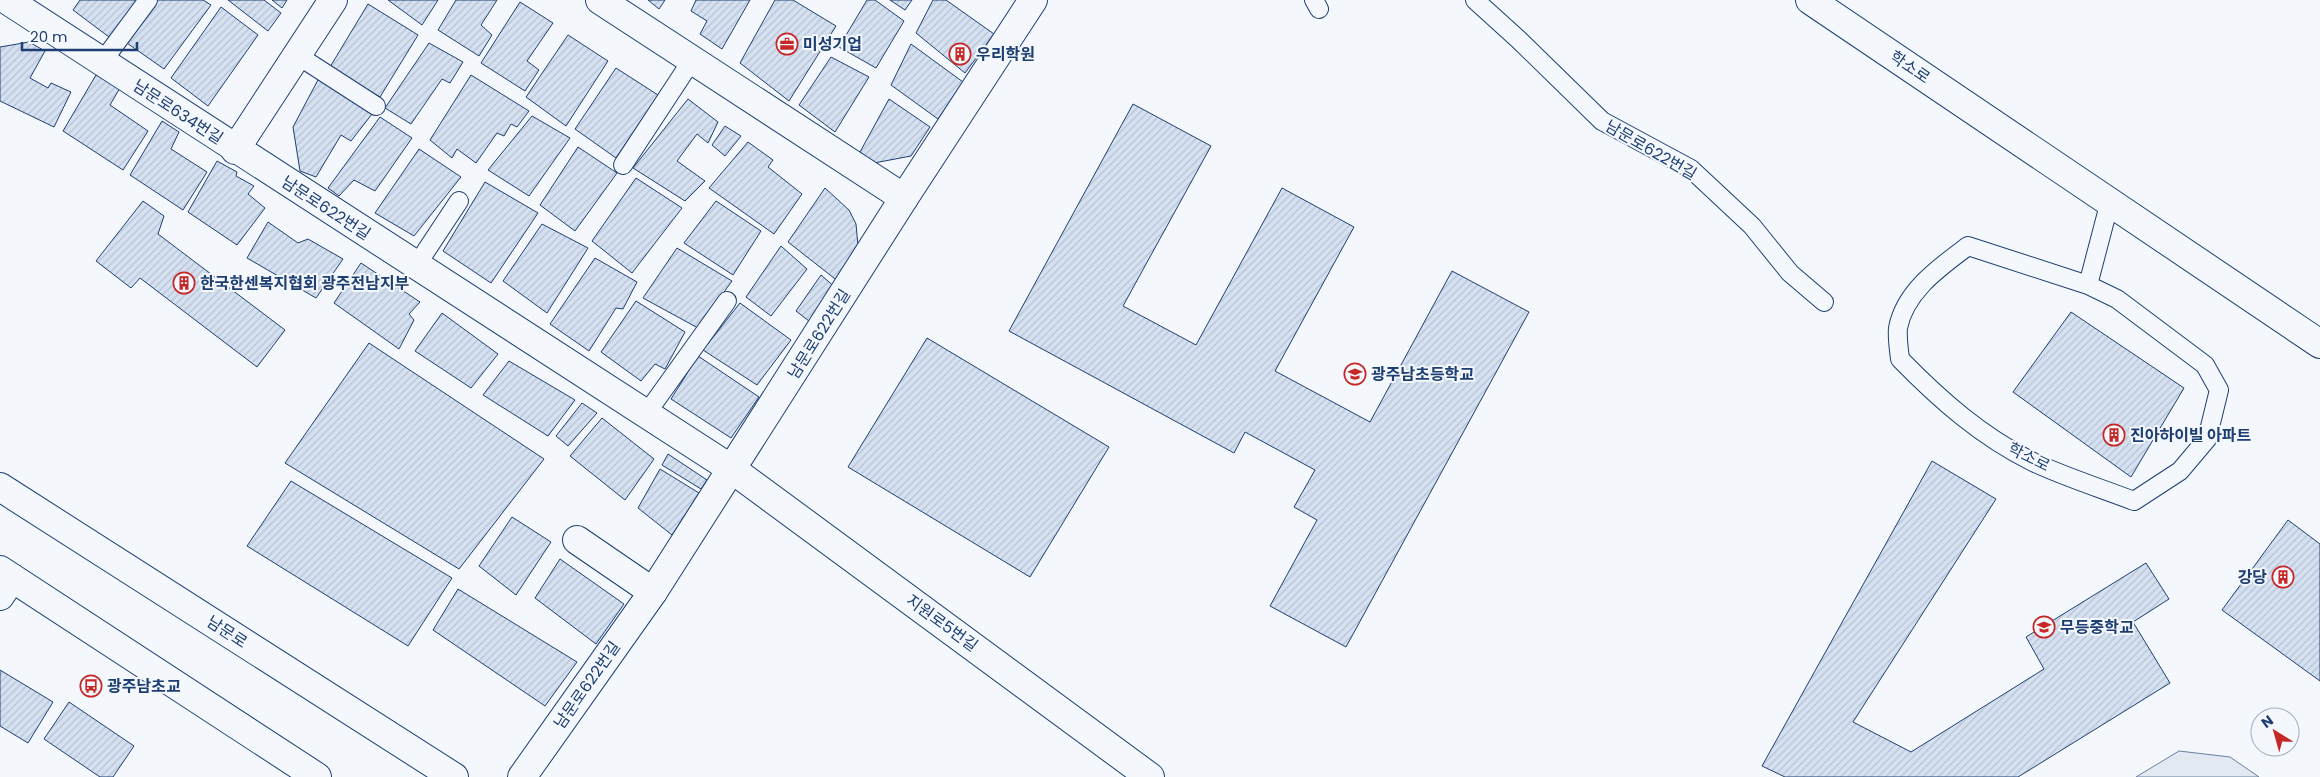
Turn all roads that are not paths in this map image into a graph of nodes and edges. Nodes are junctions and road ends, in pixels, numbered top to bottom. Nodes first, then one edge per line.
1 (7, 0) edge
2 (148, 0) edge
3 (333, 0) edge
4 (600, 0) edge
5 (1033, 0) edge
6 (1475, 0) edge
7 (1810, 0) edge
8 (297, 55) junction
9 (692, 60) junction
10 (102, 62) junction
11 (376, 106) dead end
12 (235, 150) junction
13 (623, 165) dead end
14 (904, 198) junction
15 (459, 201) dead end
16 (2110, 201) junction
17 (416, 266) junction
18 (2088, 285) junction
19 (727, 301) dead end
20 (1824, 302) dead end
21 (2320, 344) edge
22 (646, 414) junction
23 (733, 470) junction
24 (0, 487) edge
25 (577, 540) dead end
26 (4, 581) edge
27 (653, 592) junction
28 (317, 777) edge
29 (454, 777) edge
30 (522, 777) edge
31 (1150, 777) edge

1 - 10 street, 남문로634번길
2 - 10 lane
3 - 8 street, 남문로634번길
4 - 9 street
5 - 14 street, 남문로622번길
6 - 20 lane, 남문로622번길
7 - 16 street, 학소로
8 - 11 lane
8 - 12 street, 남문로634번길
9 - 13 lane
9 - 14 street
10 - 12 street, 남문로634번길
12 - 17 street, 남문로622번길
14 - 23 street, 남문로622번길
15 - 17 lane
16 - 18 lane
16 - 21 street, 학소로
17 - 22 street, 남문로622번길
18 - 18 lane, 학소로
19 - 22 lane
22 - 23 street, 남문로622번길
23 - 27 street, 남문로622번길
23 - 31 street, 지원로5번길
24 - 29 street, 남문로
25 - 27 street
26 - 28 street
27 - 30 street, 남문로622번길

